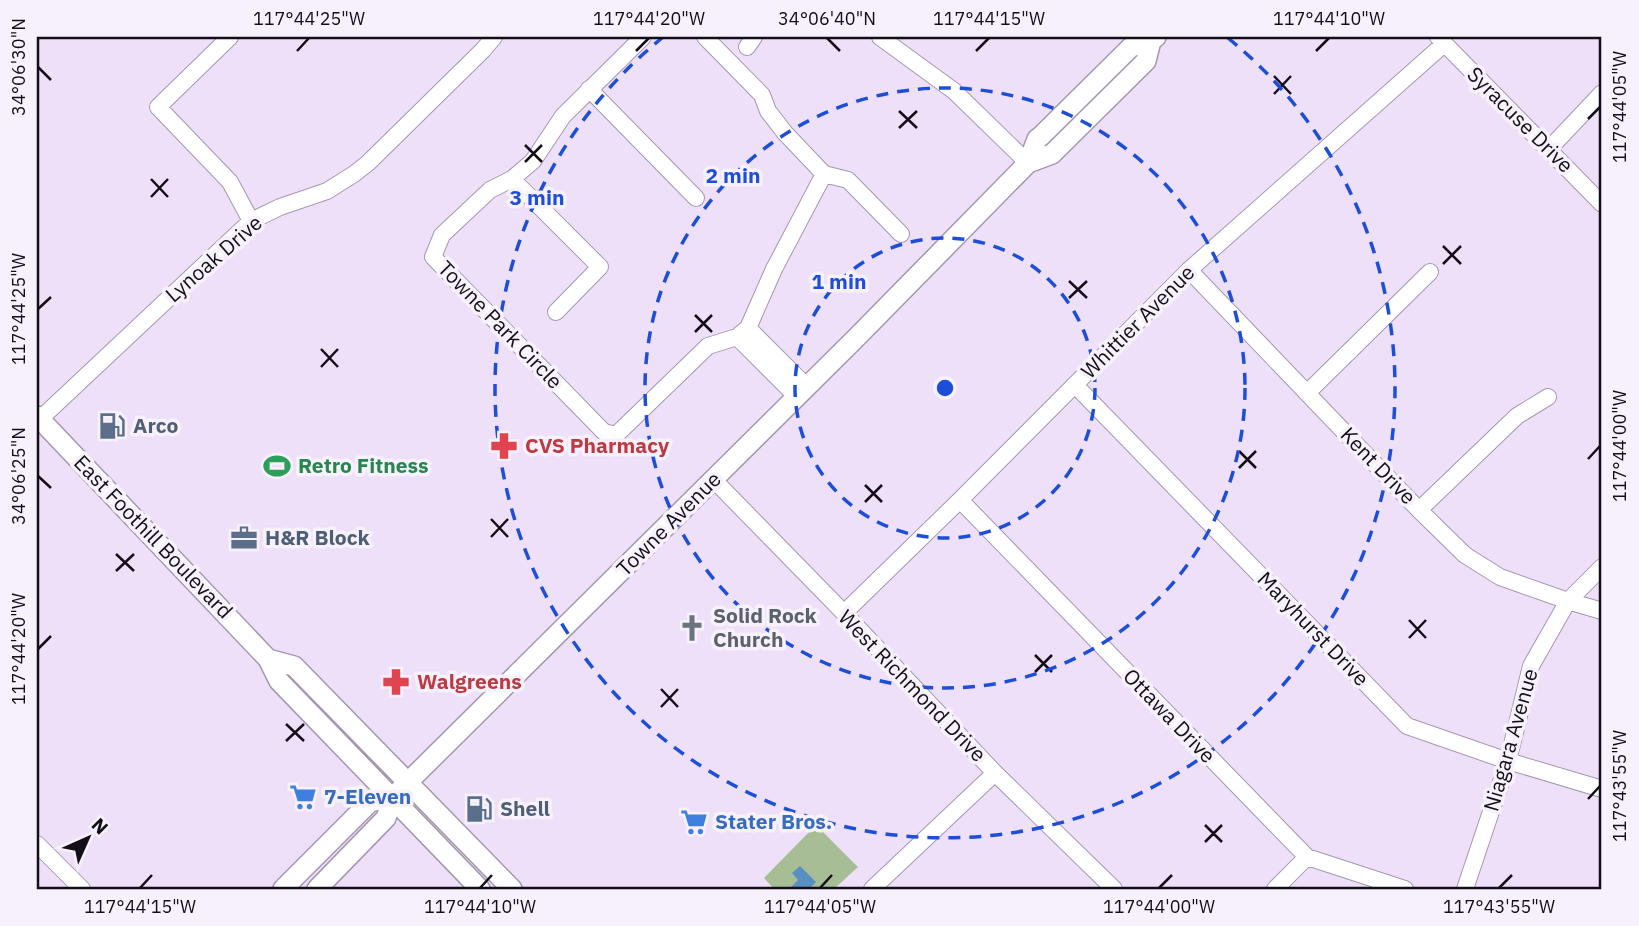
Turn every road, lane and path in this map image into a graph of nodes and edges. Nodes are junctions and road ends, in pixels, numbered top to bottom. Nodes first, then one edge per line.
1 (230, 37) edge
2 (494, 37) edge
3 (643, 37) edge
4 (705, 37) edge
5 (880, 37) edge
6 (1154, 39) edge
7 (1441, 40) edge
8 (589, 89) junction
9 (1602, 93) edge
10 (1549, 149) junction
11 (1028, 163) junction
12 (824, 174) junction
13 (512, 178) junction
14 (696, 198) dead end
15 (1602, 204) edge
16 (251, 221) junction
17 (901, 234) dead end
18 (1189, 270) junction
19 (1430, 272) dead end
20 (556, 312) dead end
21 (743, 333) junction
22 (1075, 385) junction
23 (802, 392) junction
24 (1307, 393) junction
25 (1548, 397) dead end
26 (38, 417) edge
27 (713, 480) junction
28 (960, 500) junction
29 (1419, 510) junction
30 (1602, 567) edge
31 (1568, 601) junction
32 (1602, 611) edge
33 (844, 613) junction
34 (268, 659) junction
35 (1508, 761) junction
36 (995, 772) junction
37 (408, 783) junction
38 (1602, 789) edge
39 (393, 797) junction
40 (39, 851) edge
41 (1307, 857) junction
42 (879, 887) edge
43 (82, 889) edge
44 (283, 889) edge
45 (317, 889) edge
46 (480, 889) edge
47 (512, 889) edge
48 (1114, 889) edge
49 (1275, 889) edge
50 (1405, 889) edge
51 (1465, 889) edge

1 - 16 street
2 - 16 street, Lynoak Drive
3 - 8 street, Towne Park Circle
4 - 12 street
5 - 11 street
6 - 11 main road, Towne Avenue
7 - 10 street, Syracuse Drive
7 - 18 street, Whittier Avenue
8 - 13 street, Towne Park Circle
8 - 14 street
9 - 10 street
10 - 15 street, Syracuse Drive
11 - 23 main road, Towne Avenue
12 - 17 street
12 - 21 street
13 - 20 street
13 - 21 street, Towne Park Circle
16 - 26 street, Lynoak Drive
18 - 22 street, Whittier Avenue
18 - 24 street, Kent Drive
19 - 24 street
21 - 23 street
22 - 28 street, Whittier Avenue
22 - 35 street, Maryhurst Drive
23 - 27 main road, Towne Avenue
24 - 29 street, Kent Drive
25 - 29 street
26 - 34 main road, East Foothill Boulevard
27 - 33 street, West Richmond Drive
27 - 37 main road, Towne Avenue
28 - 33 street, Whittier Avenue
28 - 41 street, Ottawa Drive
29 - 31 street, Kent Drive
30 - 31 street, Niagara Avenue
31 - 32 street, Kent Drive
31 - 35 street, Niagara Avenue
33 - 36 street, West Richmond Drive
34 - 37 main road, East Foothill Boulevard
34 - 39 main road, East Foothill Boulevard
35 - 38 street, Maryhurst Drive
35 - 51 street, Niagara Avenue
36 - 42 street
36 - 48 street, West Richmond Drive
37 - 39 main road, Towne Avenue
37 - 47 main road, East Foothill Boulevard
39 - 44 main road
39 - 45 main road, Towne Avenue
39 - 46 main road, East Foothill Boulevard
40 - 43 street
41 - 49 street
41 - 50 street, Ottawa Drive

